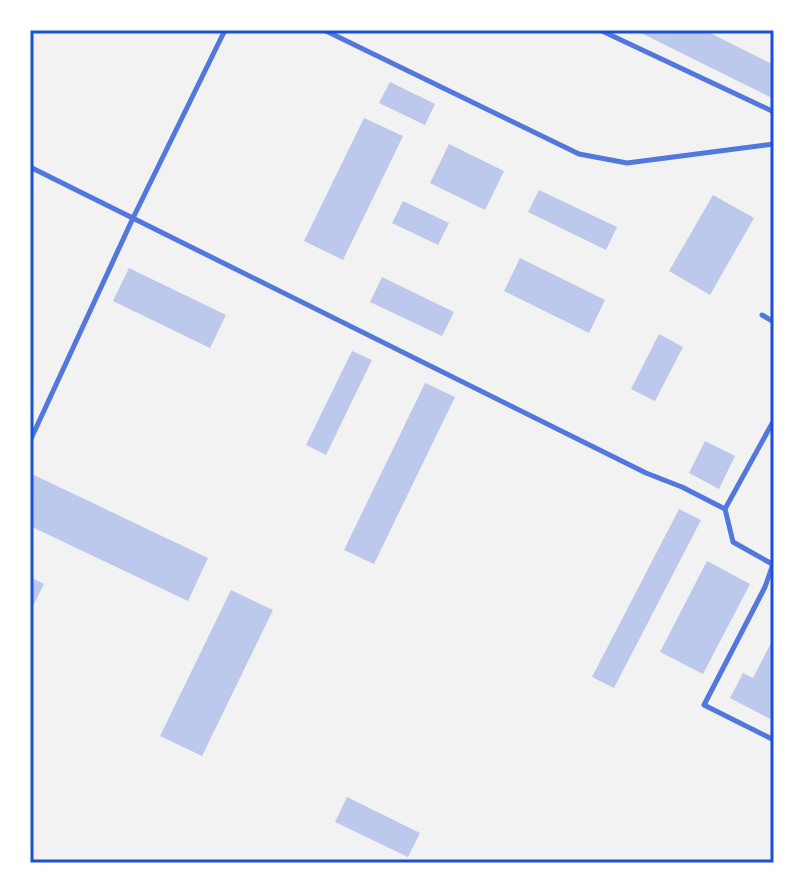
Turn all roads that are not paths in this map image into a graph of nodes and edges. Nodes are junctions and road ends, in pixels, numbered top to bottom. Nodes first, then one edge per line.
1 (225, 30) edge
2 (324, 30) edge
3 (602, 30) edge
4 (774, 112) edge
5 (774, 144) edge
6 (30, 167) edge
7 (133, 218) junction
8 (762, 315) dead end
9 (774, 322) edge
10 (774, 420) edge
11 (30, 441) edge
12 (725, 509) junction
13 (774, 564) edge
14 (774, 740) edge

1 - 7 lane
2 - 5 lane
3 - 4 lane
6 - 7 lane
7 - 11 lane
7 - 12 lane
8 - 9 lane
10 - 12 lane
12 - 13 lane
13 - 14 lane

